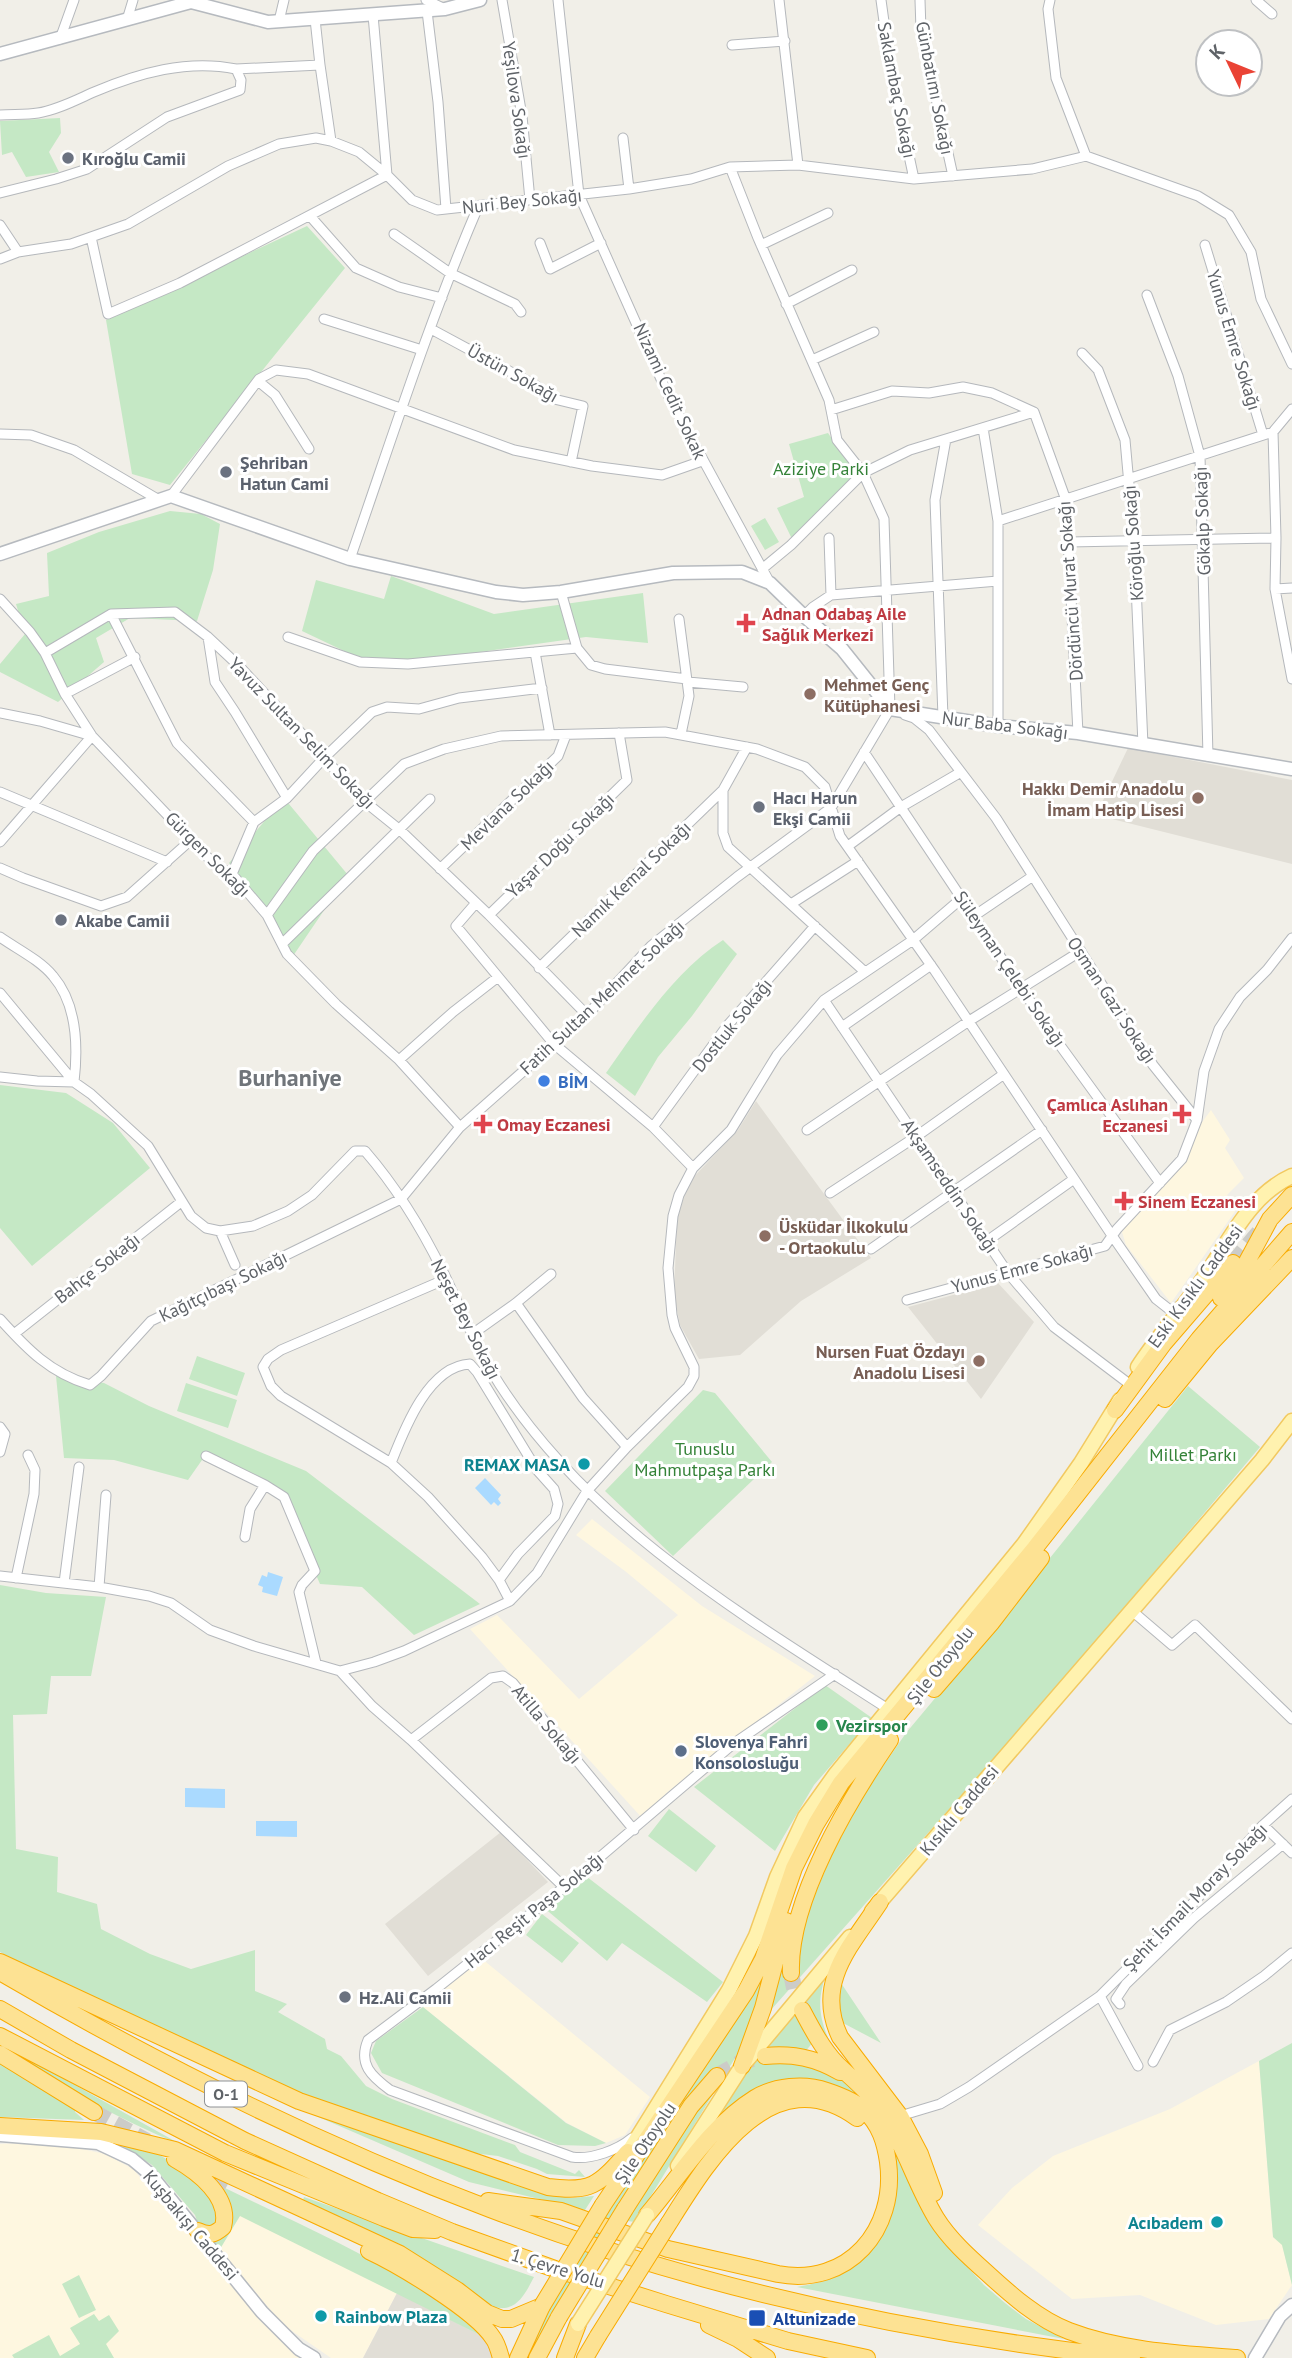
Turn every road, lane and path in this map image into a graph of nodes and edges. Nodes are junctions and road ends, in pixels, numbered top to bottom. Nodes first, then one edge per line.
1 (74, 0) edge
2 (133, 0) edge
3 (284, 0) edge
4 (480, 0) edge
5 (502, 0) edge
6 (558, 0) edge
7 (779, 0) edge
8 (881, 0) edge
9 (920, 0) edge
10 (1050, 0) edge
11 (1256, 0) edge
12 (192, 1) edge
13 (426, 5) edge
14 (1272, 13) dead end
15 (373, 15) junction
16 (315, 19) junction
17 (127, 20) junction
18 (279, 21) junction
19 (60, 39) junction
20 (785, 41) junction
21 (732, 45) dead end
22 (0, 54) edge
23 (320, 65) junction
24 (236, 69) junction
25 (0, 115) edge
26 (623, 138) dead end
27 (331, 141) junction
28 (1086, 156) junction
29 (798, 165) junction
30 (730, 167) junction
31 (387, 175) junction
32 (953, 176) junction
33 (914, 179) junction
34 (629, 189) junction
35 (0, 192) edge
36 (579, 195) junction
37 (530, 200) junction
38 (478, 207) junction
39 (446, 209) junction
40 (828, 214) dead end
41 (310, 216) junction
42 (0, 225) edge
43 (394, 234) dead end
44 (92, 237) junction
45 (540, 243) dead end
46 (601, 243) junction
47 (761, 245) junction
48 (1205, 245) dead end
49 (18, 252) junction
50 (0, 259) edge
51 (852, 270) dead end
52 (450, 273) junction
53 (1147, 295) dead end
54 (442, 298) junction
55 (786, 304) junction
56 (521, 312) dead end
57 (324, 319) dead end
58 (430, 329) junction
59 (874, 332) dead end
60 (422, 350) junction
61 (1082, 353) dead end
62 (812, 360) junction
63 (1292, 364) edge
64 (258, 382) junction
65 (402, 409) junction
66 (1292, 409) edge
67 (831, 410) junction
68 (1034, 412) junction
69 (983, 428) junction
70 (1273, 432) junction
71 (0, 434) edge
72 (1263, 435) junction
73 (946, 439) junction
74 (309, 449) dead end
75 (1200, 456) junction
76 (702, 461) junction
77 (571, 462) junction
78 (863, 473) junction
79 (1129, 480) junction
80 (165, 498) junction
81 (1066, 500) junction
82 (998, 521) junction
83 (829, 538) dead end
84 (1276, 538) junction
85 (1203, 539) junction
86 (1134, 540) junction
87 (1069, 542) junction
88 (0, 554) edge
89 (350, 559) junction
90 (762, 569) junction
91 (998, 580) junction
92 (771, 583) junction
93 (939, 586) junction
94 (1292, 588) edge
95 (1275, 589) junction
96 (888, 590) junction
97 (561, 592) junction
98 (831, 595) junction
99 (0, 599) edge
100 (111, 614) junction
101 (804, 617) junction
102 (679, 619) dead end
103 (208, 637) junction
104 (288, 637) dead end
105 (577, 648) junction
106 (535, 652) junction
107 (45, 653) junction
108 (135, 657) junction
109 (1292, 679) edge
110 (687, 680) junction
111 (743, 687) dead end
112 (542, 688) junction
113 (65, 694) junction
114 (890, 709) junction
115 (0, 713) edge
116 (943, 717) junction
117 (998, 726) junction
118 (619, 733) junction
119 (1078, 733) junction
120 (681, 734) junction
121 (550, 735) junction
122 (566, 735) junction
123 (92, 736) junction
124 (1143, 745) junction
125 (747, 747) junction
126 (864, 752) junction
127 (1208, 757) junction
128 (324, 758) junction
129 (1292, 769) edge
130 (961, 772) junction
131 (723, 790) junction
132 (0, 792) edge
133 (286, 798) junction
134 (430, 799) dead end
135 (365, 802) junction
136 (31, 805) junction
137 (901, 807) junction
138 (831, 808) junction
139 (254, 822) junction
140 (400, 830) junction
141 (191, 839) junction
142 (0, 842) edge
143 (848, 846) junction
144 (858, 861) junction
145 (167, 862) junction
146 (751, 867) junction
147 (0, 868) edge
148 (440, 869) junction
149 (232, 874) junction
150 (1033, 876) junction
151 (962, 898) junction
152 (475, 904) junction
153 (791, 904) junction
154 (267, 915) junction
155 (489, 915) junction
156 (974, 916) junction
157 (815, 926) junction
158 (0, 937) edge
159 (1292, 937) edge
160 (914, 940) junction
161 (282, 944) junction
162 (1081, 951) junction
163 (931, 965) junction
164 (539, 968) junction
165 (864, 972) junction
166 (498, 977) junction
167 (1021, 988) junction
168 (0, 993) edge
169 (824, 1000) junction
170 (587, 1015) junction
171 (969, 1021) junction
172 (842, 1027) junction
173 (554, 1044) junction
174 (398, 1060) junction
175 (1004, 1074) junction
176 (0, 1077) edge
177 (74, 1082) junction
178 (880, 1082) junction
179 (1197, 1120) junction
180 (460, 1127) junction
181 (653, 1127) junction
182 (807, 1130) dead end
183 (1042, 1130) junction
184 (917, 1136) junction
185 (693, 1168) junction
186 (1292, 1176) edge
187 (1074, 1179) junction
188 (1160, 1182) junction
189 (954, 1192) junction
190 (830, 1193) dead end
191 (1292, 1195) edge
192 (401, 1199) junction
193 (181, 1202) junction
194 (220, 1231) junction
195 (1292, 1232) edge
196 (1113, 1237) junction
197 (987, 1241) junction
198 (871, 1249) dead end
199 (1292, 1258) edge
200 (1233, 1263) tunnel mouth
201 (235, 1265) dead end
202 (1008, 1273) junction
203 (551, 1274) dead end
204 (446, 1279) junction
205 (907, 1300) dead end
206 (1186, 1301) junction
207 (516, 1303) junction
208 (0, 1320) edge
209 (14, 1334) junction
210 (471, 1335) junction
211 (1128, 1383) junction
212 (1115, 1410) junction
213 (1292, 1421) edge
214 (0, 1427) edge
215 (627, 1447) junction
216 (0, 1452) edge
217 (28, 1455) dead end
218 (206, 1456) dead end
219 (391, 1462) junction
220 (79, 1466) dead end
221 (1089, 1478) junction
222 (265, 1485) junction
223 (587, 1490) junction
224 (106, 1494) dead end
225 (245, 1537) dead end
226 (0, 1576) edge
227 (16, 1578) junction
228 (499, 1580) junction
229 (64, 1583) junction
230 (99, 1587) junction
231 (510, 1601) junction
232 (1131, 1610) junction
233 (316, 1663) junction
234 (340, 1671) junction
235 (835, 1675) junction
236 (888, 1709) junction
237 (1292, 1719) edge
238 (411, 1740) junction
239 (890, 1741) junction
240 (1292, 1799) edge
241 (1263, 1825) junction
242 (634, 1830) junction
243 (1283, 1844) junction
244 (1292, 1853) edge
245 (564, 1887) junction
246 (880, 1902) junction
247 (1292, 1953) edge
248 (0, 1962) edge
249 (0, 1972) edge
250 (791, 1973) tunnel mouth
251 (1100, 1996) junction
252 (1120, 2004) dead end
253 (0, 2009) edge
254 (802, 2010) tunnel mouth
255 (0, 2036) edge
256 (0, 2054) edge
257 (765, 2056) tunnel mouth
258 (1153, 2062) dead end
259 (742, 2066) junction
260 (1138, 2066) dead end
261 (717, 2076) tunnel mouth
262 (856, 2084) junction
263 (94, 2112) tunnel mouth
264 (900, 2116) junction
265 (646, 2125) junction
266 (0, 2126) edge
267 (0, 2135) edge
268 (132, 2138) junction
269 (628, 2152) junction
270 (887, 2159) junction
271 (228, 2184) tunnel mouth
272 (461, 2198) junction
273 (603, 2205) junction
274 (648, 2215) junction
275 (198, 2231) junction
276 (452, 2232) junction
277 (969, 2257) junction
278 (666, 2304) junction
279 (1292, 2305) edge
280 (542, 2306) junction
281 (578, 2324) junction
282 (1230, 2357) edge
283 (314, 2358) edge
284 (501, 2358) edge
285 (518, 2358) edge
286 (537, 2358) edge
287 (556, 2358) edge
288 (565, 2358) edge
289 (585, 2358) edge
290 (767, 2358) edge
291 (867, 2358) edge
292 (1132, 2358) edge
293 (1255, 2358) edge

1 - 19 street
2 - 17 street
3 - 18 street
4 - 13 main road
5 - 37 street, Yeşilova Sokağı
6 - 36 street, Nizami Cedit Sokak
7 - 20 street
8 - 33 street, Saklambaç Sokağı
9 - 32 street, Günbatımı Sokağı
10 - 28 street
11 - 14 street
12 - 17 main road
12 - 18 main road
13 - 15 main road
13 - 39 street
15 - 16 main road
15 - 31 street
16 - 18 main road
16 - 23 street
17 - 19 main road
19 - 22 main road
20 - 21 street
20 - 29 street
23 - 24 street
23 - 27 street
24 - 25 street
24 - 35 street
26 - 34 street
27 - 31 street, Nuri Bey Sokağı
27 - 44 street, Nuri Bey Sokağı
28 - 32 street, Nuri Bey Sokağı
28 - 63 street
29 - 30 street, Nuri Bey Sokağı
29 - 33 street, Nuri Bey Sokağı
30 - 34 street, Nuri Bey Sokağı
30 - 47 street
31 - 39 street, Nuri Bey Sokağı
31 - 41 street
32 - 33 street, Nuri Bey Sokağı
34 - 36 street, Nuri Bey Sokağı
36 - 37 street, Nuri Bey Sokağı
36 - 46 street, Nizami Cedit Sokak
37 - 38 street, Nuri Bey Sokağı
38 - 39 street, Nuri Bey Sokağı
38 - 52 street
40 - 47 street
41 - 44 street
41 - 54 street
42 - 49 street
43 - 52 street
44 - 49 street, Nuri Bey Sokağı
45 - 46 street
46 - 76 street, Nizami Cedit Sokak
47 - 55 street
48 - 72 street, Yunus Emre Sokağı
49 - 50 street, Nuri Bey Sokağı
51 - 55 street
52 - 54 street
52 - 56 street
53 - 75 street, Gökalp Sokağı
54 - 58 street
55 - 62 street
57 - 60 street
58 - 60 street
58 - 77 street, Üstün Sokağı
59 - 62 street
60 - 65 street
61 - 79 street, Köroğlu Sokağı
62 - 67 street
64 - 65 street
64 - 74 street
64 - 80 street
65 - 77 street
65 - 89 street
66 - 70 street, Yunus Emre Sokağı
67 - 68 street
67 - 78 street
68 - 69 street
68 - 81 street, Dördüncü Murat Sokağı
69 - 73 street
69 - 82 street
70 - 72 street
70 - 84 street, Yunus Emre Sokağı
71 - 80 street
72 - 75 street
73 - 78 street
73 - 93 street
75 - 79 street
75 - 85 street, Gökalp Sokağı
76 - 77 street
76 - 90 street, Nizami Cedit Sokak
78 - 90 street
78 - 96 street
79 - 81 street
79 - 86 street, Köroğlu Sokağı
80 - 88 main road
80 - 89 main road
81 - 82 street
81 - 87 street, Dördüncü Murat Sokağı
82 - 91 street
83 - 98 street
84 - 85 street
84 - 95 street, Yunus Emre Sokağı
85 - 86 street
85 - 127 street, Gökalp Sokağı
86 - 87 street
86 - 124 street, Köroğlu Sokağı
87 - 119 street, Dördüncü Murat Sokağı
89 - 97 main road
90 - 92 street, Nizami Cedit Sokak
91 - 93 street
91 - 117 street
92 - 97 main road
92 - 101 main road
93 - 96 street
93 - 116 street
94 - 95 street
95 - 109 street, Yunus Emre Sokağı
96 - 98 street
96 - 114 street
97 - 105 street
98 - 101 street
99 - 107 street, Gürgen Sokağı
100 - 103 street, Yavuz Sultan Selim Sokağı
100 - 107 street, Yavuz Sultan Selim Sokağı
100 - 108 street
101 - 114 main road
102 - 110 street
103 - 128 street, Yavuz Sultan Selim Sokağı
103 - 133 street
104 - 106 street
105 - 106 street
105 - 110 street
106 - 112 street
107 - 113 street, Gürgen Sokağı
108 - 113 street
108 - 139 street
110 - 111 street
110 - 120 street
112 - 121 street
112 - 128 street
113 - 123 street, Gürgen Sokağı
114 - 116 main road, Nur Baba Sokağı
114 - 126 street, Fatih Sultan Mehmet Sokağı
114 - 130 street, Osman Gazi Sokağı
115 - 123 street
116 - 117 main road, Nur Baba Sokağı
117 - 119 main road, Nur Baba Sokağı
118 - 120 street
118 - 122 street
118 - 155 street, Yaşar Doğu Sokağı
119 - 124 main road, Nur Baba Sokağı
120 - 125 street
121 - 122 street
121 - 135 street
122 - 148 street, Mevlana Sokağı
123 - 136 street
123 - 141 street, Gürgen Sokağı
124 - 127 main road, Nur Baba Sokağı
125 - 131 street
125 - 138 street
126 - 137 street, Süleyman Çelebi Sokağı
126 - 138 street, Fatih Sultan Mehmet Sokağı
127 - 129 main road, Nur Baba Sokağı
128 - 133 street
128 - 135 street, Yavuz Sultan Selim Sokağı
130 - 137 street
130 - 150 street, Osman Gazi Sokağı
131 - 146 street
131 - 164 street, Namık Kemal Sokağı
132 - 136 street
133 - 139 street
134 - 140 street
135 - 140 street, Yavuz Sultan Selim Sokağı
135 - 154 street
136 - 142 street
136 - 145 street
137 - 143 street
137 - 151 street, Süleyman Çelebi Sokağı
138 - 143 street
138 - 146 street, Fatih Sultan Mehmet Sokağı
139 - 149 street
140 - 148 street, Yavuz Sultan Selim Sokağı
140 - 161 street
141 - 145 street
141 - 149 street, Gürgen Sokağı
143 - 144 street
144 - 153 street
144 - 160 street
145 - 147 street
146 - 153 street
146 - 170 street, Fatih Sultan Mehmet Sokağı
148 - 152 street, Yavuz Sultan Selim Sokağı
149 - 154 street, Gürgen Sokağı
150 - 156 street
150 - 162 street, Osman Gazi Sokağı
151 - 156 street, Süleyman Çelebi Sokağı
151 - 160 street
152 - 155 street, Yavuz Sultan Selim Sokağı
152 - 166 street
153 - 157 street
154 - 161 street, Gürgen Sokağı
155 - 164 street, Yavuz Sultan Selim Sokağı
156 - 167 street, Süleyman Çelebi Sokağı
157 - 165 street
157 - 181 street, Dostluk Sokağı
158 - 177 street
159 - 179 street, Yunus Emre Sokağı
160 - 163 street
160 - 165 street
161 - 174 street, Gürgen Sokağı
162 - 167 street
162 - 179 street, Osman Gazi Sokağı
163 - 171 street
163 - 172 street
164 - 170 street, Yavuz Sultan Selim Sokağı
165 - 169 street
166 - 173 street
166 - 174 street
167 - 171 street
167 - 188 street, Süleyman Çelebi Sokağı
168 - 177 street
169 - 172 street, Akşamseddin Sokağı
169 - 185 street
170 - 173 street, Fatih Sultan Mehmet Sokağı
171 - 175 street
171 - 178 street
172 - 178 street, Akşamseddin Sokağı
173 - 180 street, Fatih Sultan Mehmet Sokağı
173 - 181 street
174 - 180 street, Gürgen Sokağı
175 - 183 street
175 - 184 street
176 - 177 street
177 - 193 street
178 - 182 street
178 - 184 street, Akşamseddin Sokağı
179 - 188 street, Yunus Emre Sokağı
180 - 192 street, Fatih Sultan Mehmet Sokağı
181 - 185 street
183 - 187 street
183 - 189 street
184 - 189 street, Akşamseddin Sokağı
184 - 190 street
185 - 215 street
186 - 206 main road, Eski Kısıklı Caddesi
187 - 196 street
187 - 197 street
188 - 196 street, Yunus Emre Sokağı
189 - 197 street, Akşamseddin Sokağı
189 - 198 street
191 - 221 highway
192 - 194 street, Neşet Bey Sokağı
192 - 204 street, Neşet Bey Sokağı
192 - 209 street, Kağıtçıbaşı Sokağı
193 - 194 street
193 - 209 street, Bahçe Sokağı
194 - 201 street
195 - 221 highway, Şile Otoyolu
196 - 202 street, Yunus Emre Sokağı
196 - 206 street
197 - 202 street, Akşamseddin Sokağı
199 - 239 highway, Şile Otoyolu
200 - 212 highway
202 - 205 street, Yunus Emre Sokağı
202 - 211 street, Akşamseddin Sokağı
203 - 207 street
204 - 210 street, Neşet Bey Sokağı
204 - 219 street
206 - 211 main road, Eski Kısıklı Caddesi
207 - 210 street
207 - 215 street
208 - 209 street, Kağıtçıbaşı Sokağı
210 - 223 street, Neşet Bey Sokağı
211 - 212 main road, Eski Kısıklı Caddesi
212 - 236 main road, Eski Kısıklı Caddesi
213 - 232 main road, Kısıklı Caddesi
214 - 216 street
215 - 223 street
217 - 227 street
218 - 222 street
219 - 228 street
219 - 228 street
220 - 229 street
221 - 273 highway, Şile Otoyolu
222 - 225 street
222 - 233 street
223 - 231 street
223 - 235 street, Neşet Bey Sokağı
224 - 230 street
226 - 227 street
227 - 229 street
228 - 231 street
229 - 230 street
230 - 233 street
231 - 234 street
232 - 237 street
232 - 246 main road, Kısıklı Caddesi
233 - 234 street
234 - 238 street
235 - 236 street, Neşet Bey Sokağı
235 - 242 street, Hacı Reşit Paşa Sokağı
236 - 265 main road, Eski Kısıklı Caddesi
238 - 242 street, Atilla Sokağı
238 - 245 street
239 - 250 highway
239 - 259 highway, Şile Otoyolu
240 - 241 street, Şehit İsmail Moray Sokağı
241 - 243 street
241 - 251 street, Şehit İsmail Moray Sokağı
242 - 245 street, Hacı Reşit Paşa Sokağı
243 - 244 street
243 - 252 street
245 - 265 street, Hacı Reşit Paşa Sokağı
246 - 259 main road, Kısıklı Caddesi
246 - 264 highway
247 - 258 street
248 - 269 highway
249 - 272 highway, O-1
251 - 260 street
251 - 264 street, Şehit İsmail Moray Sokağı
253 - 276 highway, O-1
254 - 262 highway
255 - 276 highway
256 - 263 highway
257 - 262 highway
259 - 274 main road, Kısıklı Caddesi
261 - 286 highway, bridge
262 - 277 highway
264 - 277 highway
265 - 269 main road, Eski Kısıklı Caddesi
266 - 268 highway
267 - 275 main road, Kuşbakışı Caddesi
268 - 275 highway
268 - 280 highway
269 - 273 main road, Eski Kısıklı Caddesi
270 - 272 highway
270 - 274 highway
270 - 289 highway, bridge
271 - 284 highway
272 - 292 highway, O-1
273 - 280 highway, Şile Otoyolu, bridge
274 - 281 main road, Kısıklı Caddesi, bridge
275 - 283 main road, Kuşbakışı Caddesi
276 - 278 highway, 1. Çevre Yolu / O-1
277 - 282 highway
278 - 290 highway
278 - 291 highway, O-1
279 - 293 main road
280 - 285 highway
281 - 287 main road
281 - 288 highway

